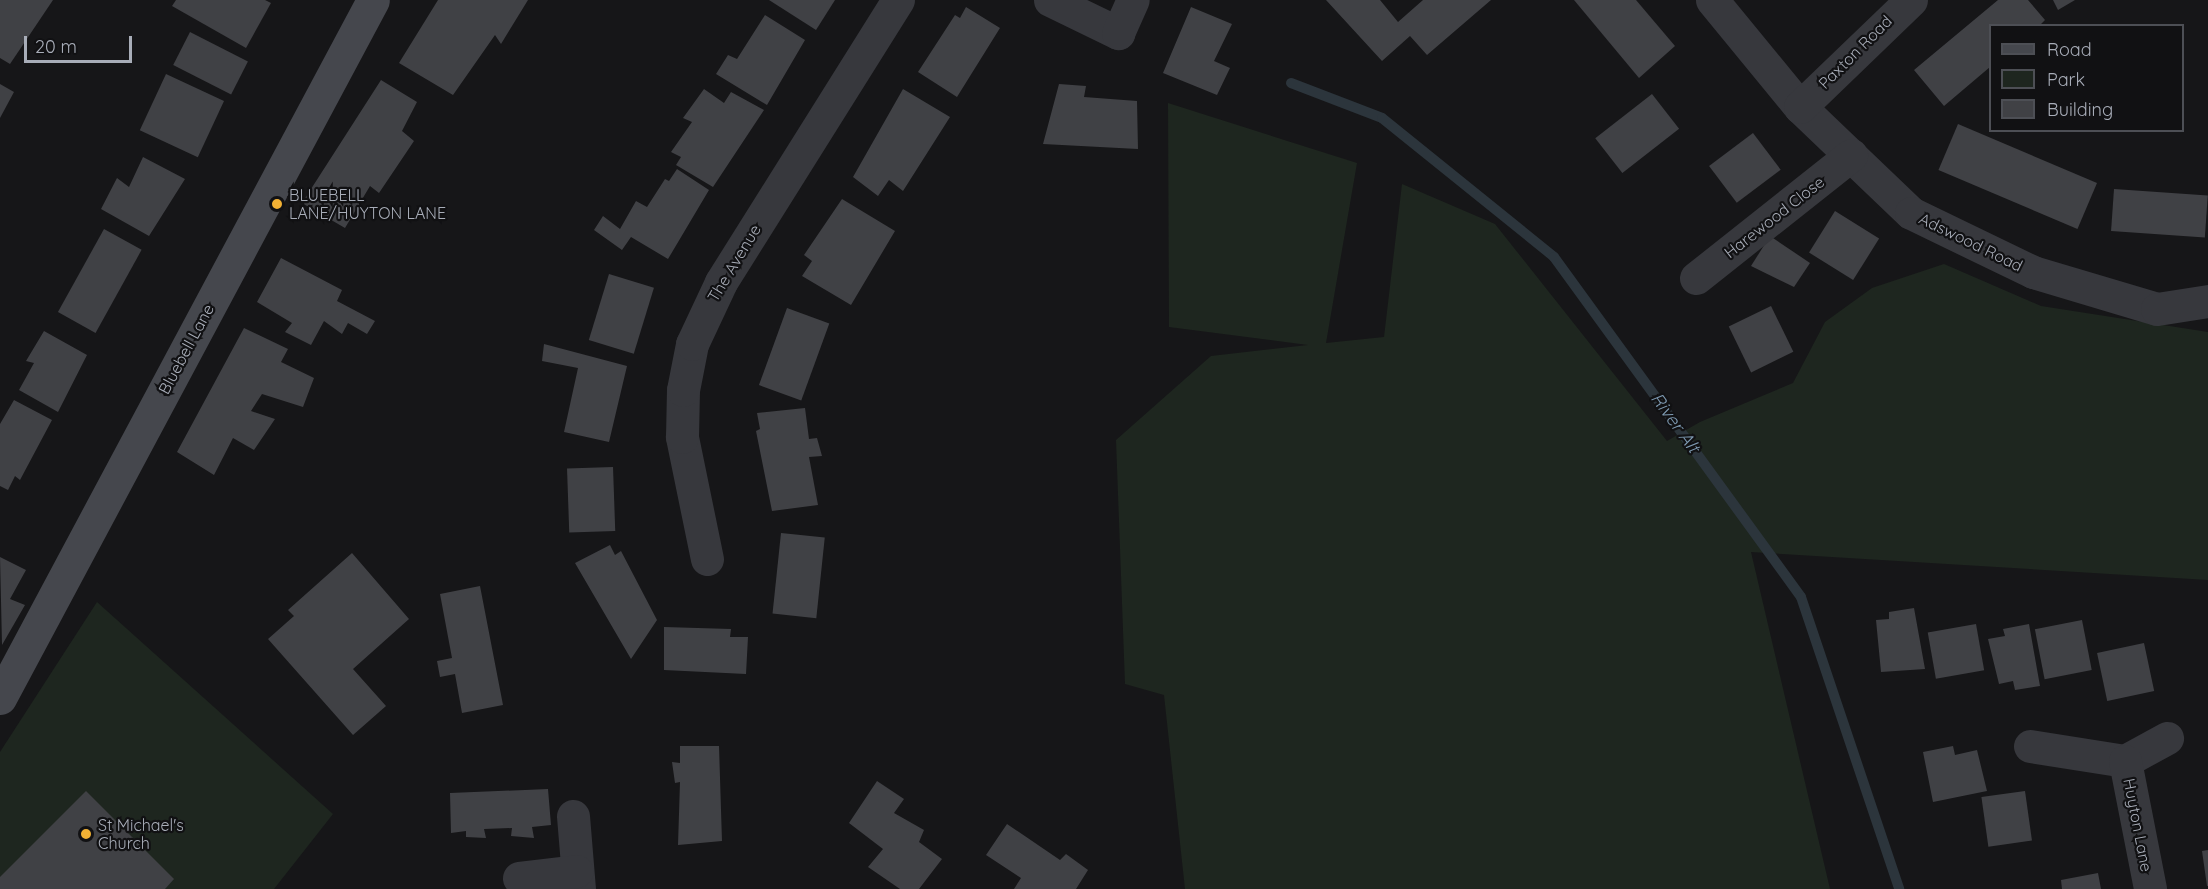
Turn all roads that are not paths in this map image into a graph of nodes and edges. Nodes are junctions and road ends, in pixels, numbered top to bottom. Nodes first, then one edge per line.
1 (373, 0) edge
2 (898, 0) edge
3 (1050, 0) edge
4 (1133, 0) edge
5 (1712, 0) edge
6 (1911, 0) edge
7 (1800, 107) junction
8 (1851, 155) junction
9 (1696, 278) dead end
10 (2208, 302) edge
11 (707, 559) dead end
12 (0, 698) edge
13 (2167, 738) dead end
14 (2030, 746) dead end
15 (2126, 761) junction
16 (573, 816) dead end
17 (519, 878) dead end
18 (578, 880) edge
19 (2150, 889) edge

1 - 12 street, Bluebell Lane
2 - 11 street, The Avenue
3 - 4 street
5 - 7 street, Adswood Road
6 - 7 street, Paxton Road
7 - 8 street, Adswood Road
8 - 9 street, Harewood Close
8 - 10 street, Adswood Road
13 - 15 street
14 - 15 street
15 - 19 street, Huyton Lane
16 - 18 street
17 - 18 street

